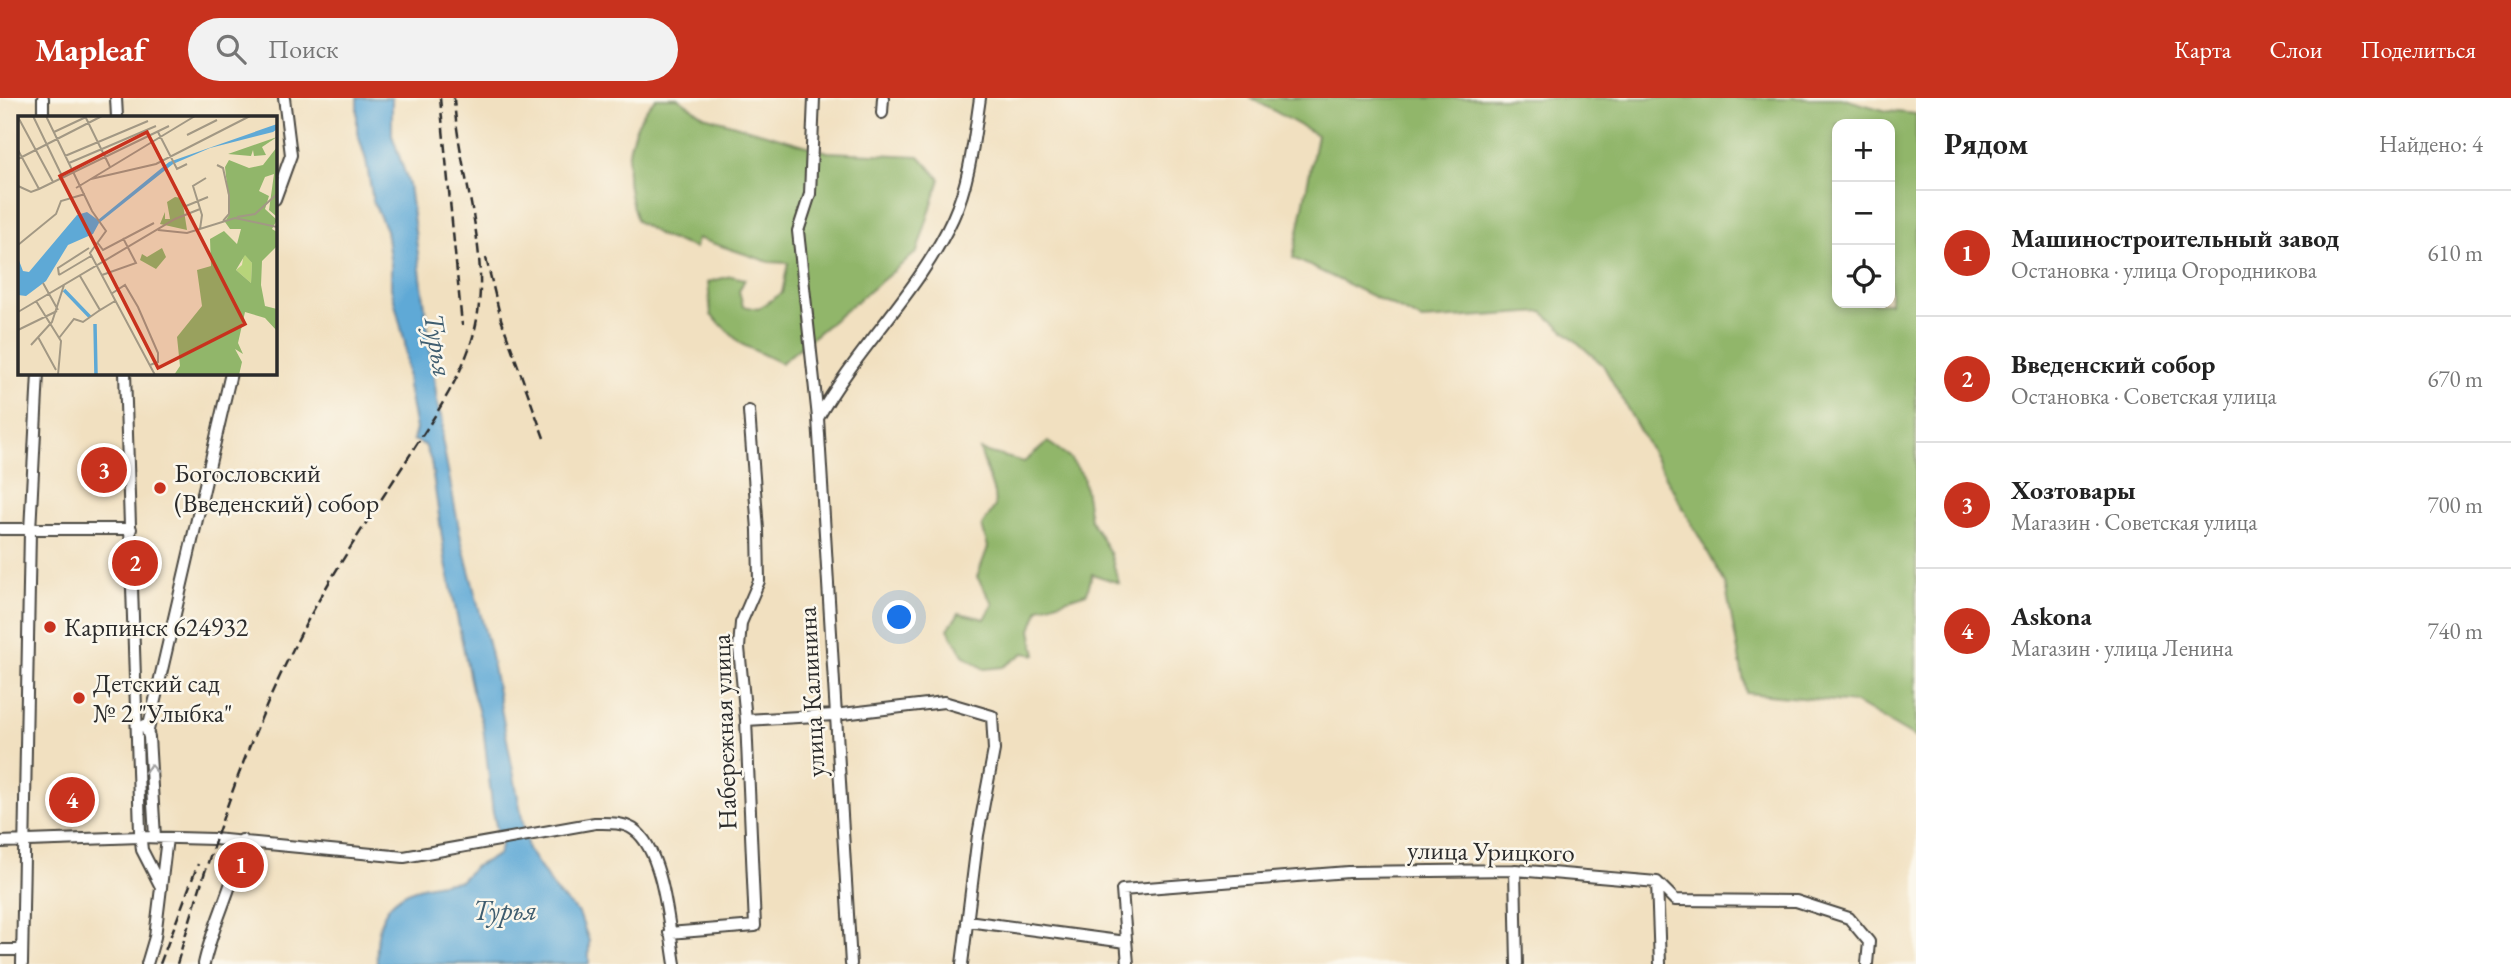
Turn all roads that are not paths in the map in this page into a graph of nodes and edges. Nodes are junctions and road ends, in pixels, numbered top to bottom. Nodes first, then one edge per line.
1 (43, 98) edge
2 (116, 98) edge
3 (284, 98) edge
4 (814, 98) edge
5 (883, 98) edge
6 (980, 98) edge
7 (883, 113) dead end
8 (43, 116) edge
9 (117, 116) edge
10 (276, 196) edge
11 (38, 374) edge
12 (125, 374) edge
13 (231, 374) edge
14 (749, 411) dead end
15 (818, 418) junction
16 (0, 529) edge
17 (131, 529) junction
18 (30, 531) junction
19 (135, 704) junction
20 (834, 715) junction
21 (746, 720) junction
22 (148, 730) junction
23 (140, 837) junction
24 (155, 837) junction
25 (167, 838) junction
26 (242, 840) junction
27 (0, 842) edge
28 (26, 842) junction
29 (1515, 870) junction
30 (1657, 882) junction
31 (160, 885) junction
32 (967, 921) junction
33 (670, 933) junction
34 (1126, 942) junction
35 (0, 950) edge
36 (22, 950) junction
37 (22, 964) edge
38 (147, 964) edge
39 (204, 964) edge
40 (675, 964) edge
41 (851, 964) edge
42 (962, 964) edge
43 (1128, 964) edge
44 (1517, 964) edge
45 (1660, 964) edge
46 (1867, 964) edge

1 - 8 street
2 - 9 street
3 - 10 street
4 - 15 street, улица Калинина
5 - 7 street
6 - 15 street
11 - 18 street
12 - 17 street
13 - 22 street
14 - 21 street, Набережная улица
15 - 20 street, улица Калинина
16 - 18 street
17 - 18 street
17 - 19 street
18 - 28 street
19 - 22 street
19 - 23 street
20 - 21 street
20 - 32 street
20 - 41 street, улица Калинина
21 - 33 street, Набережная улица
24 -> 22 street
23 - 24 street
23 - 28 street
23 - 31 street
24 - 25 street
25 - 26 street
25 - 31 street
26 - 33 street
26 - 39 street
27 - 28 street
28 - 36 street
29 - 30 street, улица Урицкого
29 - 34 street, улица Урицкого
29 - 44 street
30 - 45 street
30 - 46 street, улица Урицкого
31 - 38 street
32 - 34 street
32 - 42 street
33 - 40 street
34 - 43 street, улица Урицкого
35 - 36 street
36 - 37 street

